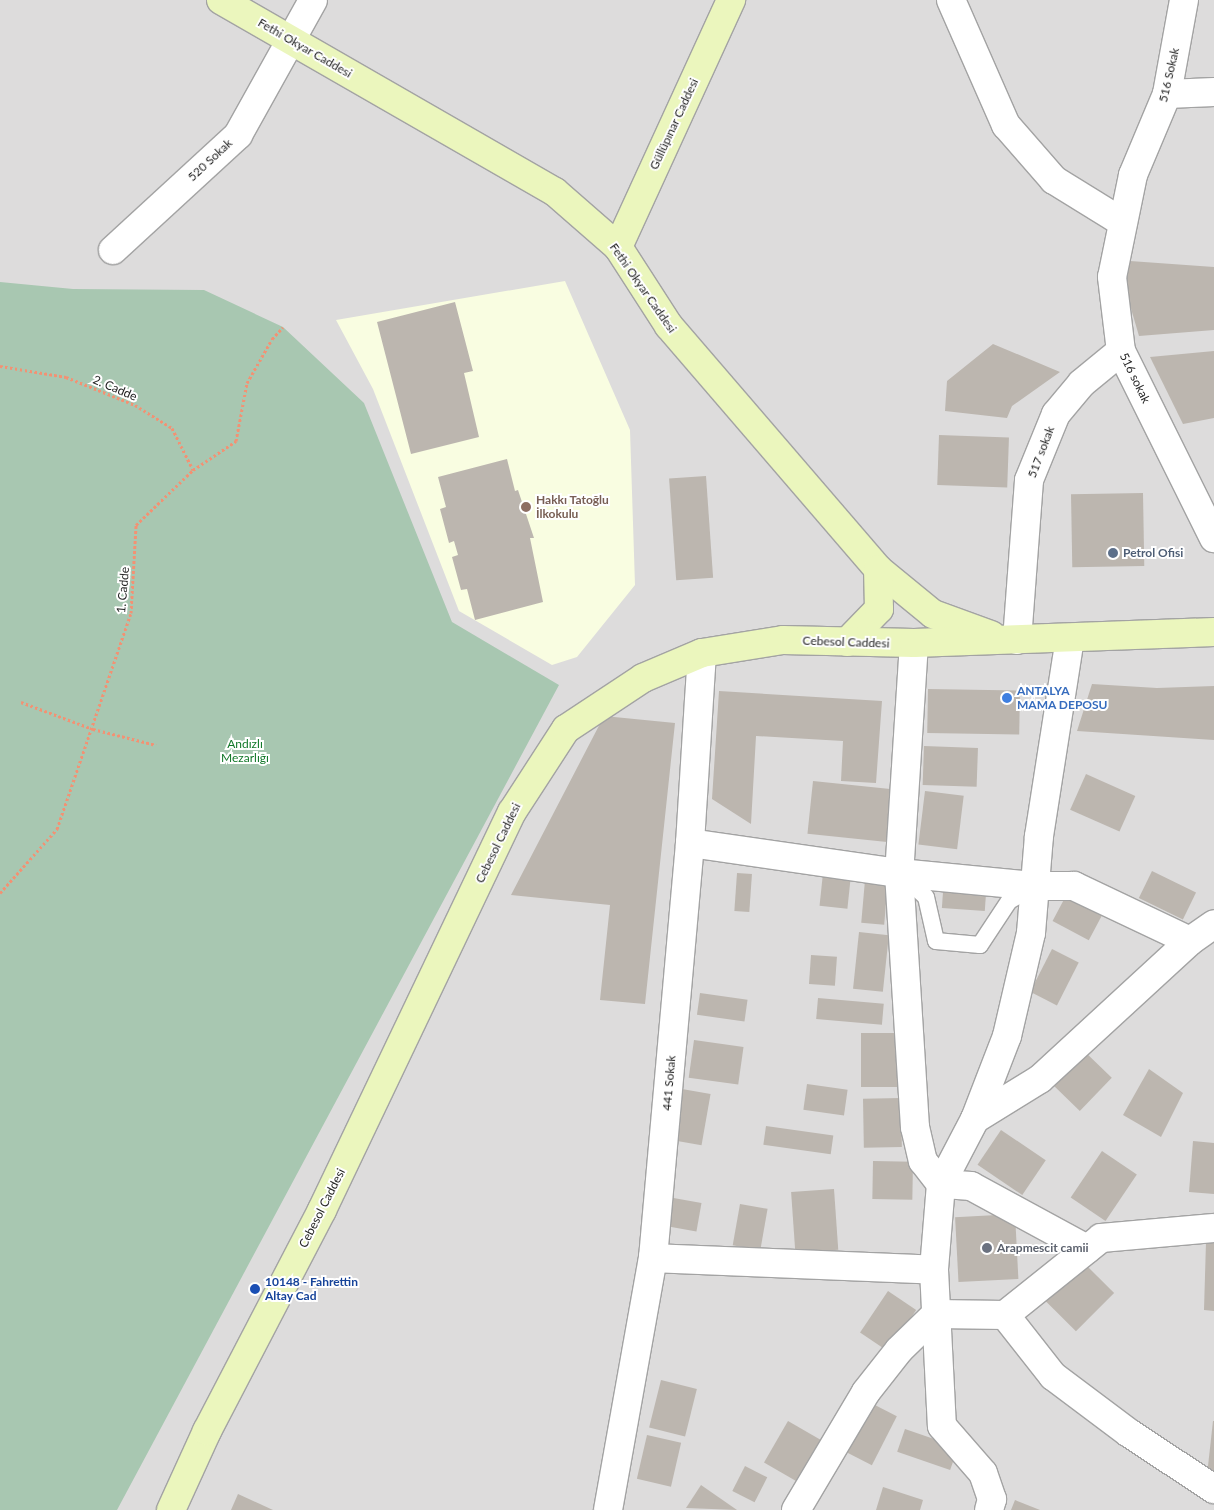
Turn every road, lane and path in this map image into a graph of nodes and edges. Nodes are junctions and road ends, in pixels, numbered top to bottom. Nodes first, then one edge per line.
1 (221, 0) edge
2 (313, 0) edge
3 (732, 0) edge
4 (951, 0) edge
5 (1184, 0) edge
6 (293, 41) junction
7 (1214, 92) edge
8 (1167, 94) junction
9 (1133, 175) joint
10 (1122, 222) junction
11 (618, 247) junction
12 (113, 250) dead end
13 (283, 327) dead end
14 (1121, 351) junction
15 (0, 366) edge
16 (193, 470) junction
17 (1214, 538) edge
18 (878, 569) junction
19 (1214, 632) edge
20 (1070, 639) junction
21 (1011, 640) junction
22 (848, 642) junction
23 (914, 644) junction
24 (702, 653) junction
25 (21, 702) dead end
26 (93, 729) junction
27 (156, 746) dead end
28 (690, 843) junction
29 (899, 873) junction
30 (1035, 886) junction
31 (0, 893) edge
32 (1214, 924) edge
33 (1190, 941) junction
34 (975, 1119) junction
35 (941, 1184) junction
36 (1214, 1228) edge
37 (1087, 1249) junction
38 (653, 1258) junction
39 (934, 1270) junction
40 (936, 1314) junction
41 (1005, 1315) junction
42 (1214, 1489) edge
43 (171, 1510) edge
44 (608, 1510) edge
45 (796, 1510) edge
46 (989, 1510) edge

1 - 6 main road, Fethi Okyar Caddesi
2 - 6 street, 520 Sokak
3 - 11 main road, Güllüpınar Caddesi
4 - 10 street
5 - 8 street, 516 Sokak
6 - 11 main road, Fethi Okyar Caddesi
6 - 12 street, 520 Sokak
7 - 8 street
8 - 9 street, 516 Sokak
9 - 10 street, 516 sokak
10 - 14 street, 516 sokak
11 - 18 main road, Fethi Okyar Caddesi
13 - 16 path, 1. Cadde
14 - 17 street, 516 sokak
14 - 21 street, 517 sokak
15 - 16 path, 2. Cadde
16 - 26 path, 1. Cadde
18 - 21 main road, Fethi Okyar Caddesi
18 - 22 main road
19 - 20 main road, Cebesol Caddesi
20 - 21 main road, Cebesol Caddesi
20 - 30 street
21 - 23 main road, Cebesol Caddesi
22 - 23 main road, Cebesol Caddesi
22 - 24 main road, Cebesol Caddesi
23 - 29 street
24 - 28 street, 441 Sokak
24 - 43 main road, Cebesol Caddesi
25 - 26 path
26 - 27 path
26 - 31 path, 1. Cadde
28 - 29 street
28 - 38 street, 441 Sokak
29 - 30 street
29 - 30 lane
29 - 35 street
30 - 33 street
30 - 34 street
32 - 33 street
33 - 34 street
34 - 35 street
35 - 37 street
35 - 39 street
36 - 37 street
37 - 41 street
38 - 39 street
38 - 44 street, 441 Sokak
39 - 40 street
40 - 41 street
40 - 45 street
40 - 46 street
41 - 42 street

